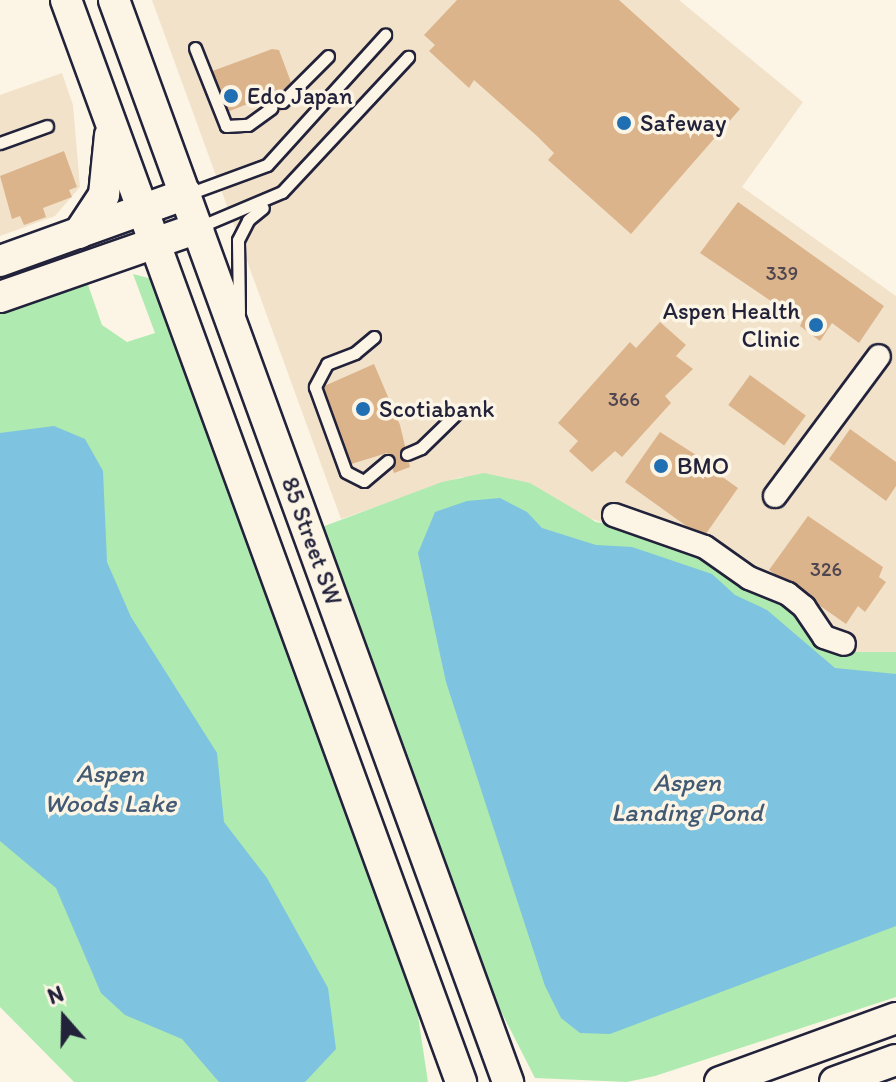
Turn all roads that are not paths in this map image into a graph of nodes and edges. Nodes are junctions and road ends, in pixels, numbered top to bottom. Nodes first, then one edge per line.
1 (66, 0) edge
2 (114, 0) edge
3 (385, 35) dead end
4 (195, 48) dead end
5 (328, 56) dead end
6 (408, 57) dead end
7 (111, 123) junction
8 (47, 126) dead end
9 (0, 143) edge
10 (186, 194) junction
11 (273, 200) junction
12 (144, 210) junction
13 (198, 228) junction
14 (79, 233) junction
15 (155, 241) junction
16 (0, 261) edge
17 (0, 297) edge
18 (374, 337) dead end
19 (241, 345) junction
20 (879, 356) dead end
21 (457, 413) dead end
22 (407, 454) dead end
23 (388, 461) dead end
24 (775, 496) dead end
25 (614, 515) dead end
26 (844, 644) dead end
27 (480, 995) junction
28 (896, 1018) edge
29 (896, 1060) edge
30 (455, 1075) edge
31 (508, 1082) edge
32 (527, 1082) edge
33 (720, 1082) edge
34 (835, 1082) edge

1 - 7 main road, 85 Street SW
2 - 10 main road, 85 Street SW
3 - 10 lane
4 - 5 lane
6 - 11 lane
7 - 12 main road, 85 Street SW
7 - 14 main road
8 - 9 lane
10 - 12 main road
10 - 13 main road, 85 Street SW
11 - 13 lane
11 - 19 lane
12 - 14 main road
12 - 15 main road, 85 Street SW
13 - 15 main road
13 - 19 main road, 85 Street SW
14 - 16 main road
15 - 17 main road
15 - 30 main road, 85 Street SW
18 - 23 lane
19 - 27 main road, 85 Street SW
20 - 24 street
21 - 22 lane
25 - 26 street
27 - 31 main road, 85 Street SW
27 - 32 main road
28 - 33 main road
29 - 34 main road

